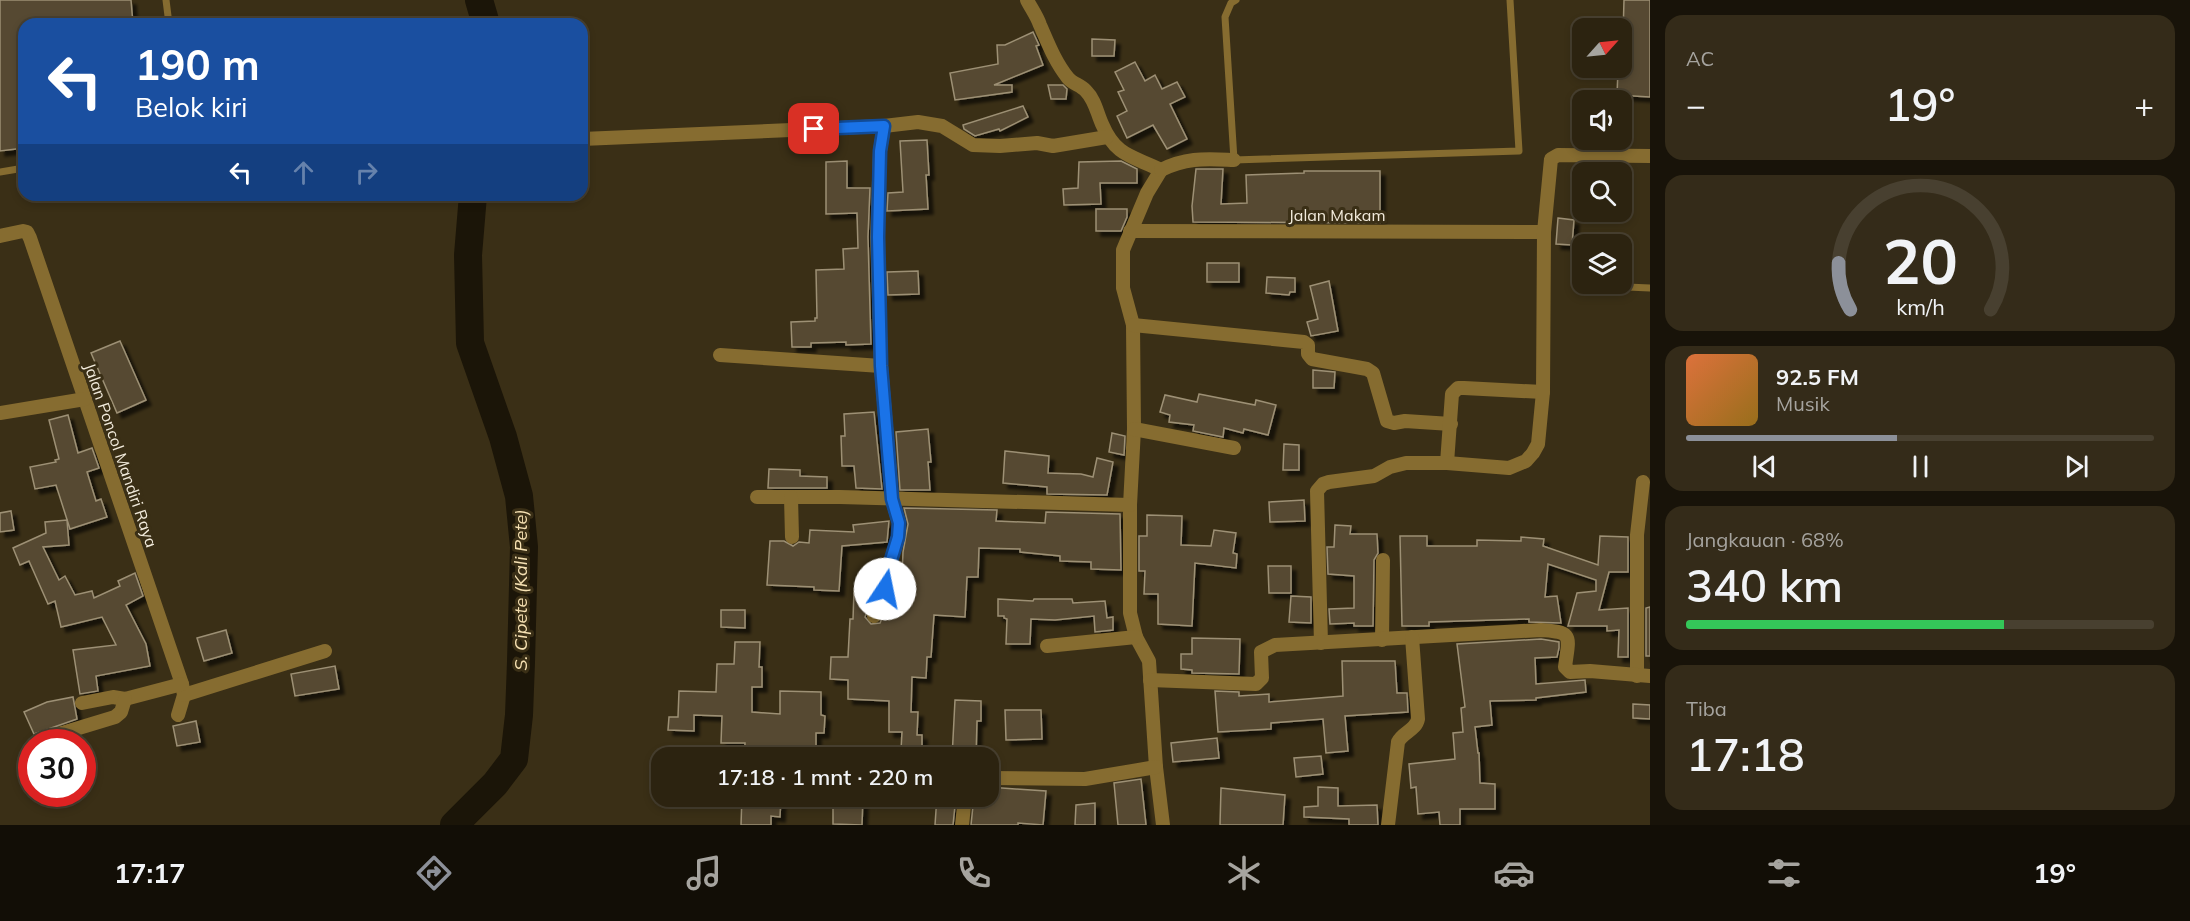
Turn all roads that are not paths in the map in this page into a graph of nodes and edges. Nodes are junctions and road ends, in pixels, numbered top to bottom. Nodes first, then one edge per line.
1 (166, 0) edge
2 (1028, 0) edge
3 (1236, 0) edge
4 (1510, 0) edge
5 (168, 18) edge
6 (884, 126) junction
7 (1107, 137) junction
8 (588, 139) edge
9 (1650, 156) edge
10 (1234, 160) junction
11 (18, 169) edge
12 (1161, 170) junction
13 (0, 172) edge
14 (1130, 231) junction
15 (1544, 232) junction
16 (0, 236) edge
17 (1632, 287) edge
18 (1650, 288) edge
19 (1133, 325) junction
20 (720, 355) dead end
21 (881, 366) junction
22 (1543, 392) junction
23 (85, 399) junction
24 (0, 413) edge
25 (1451, 424) junction
26 (1134, 429) junction
27 (1234, 448) dead end
28 (1447, 462) junction
29 (1643, 482) dead end
30 (757, 497) dead end
31 (791, 497) junction
32 (892, 499) junction
33 (1130, 506) junction
34 (792, 537) dead end
35 (1383, 560) dead end
36 (873, 616) dead end
37 (1136, 637) junction
38 (1412, 637) junction
39 (1382, 640) junction
40 (1321, 643) junction
41 (1047, 646) dead end
42 (325, 651) dead end
43 (1643, 676) edge
44 (1150, 680) junction
45 (183, 689) junction
46 (125, 699) junction
47 (82, 703) dead end
48 (178, 715) dead end
49 (75, 729) edge
50 (1156, 767) junction
51 (999, 778) edge
52 (964, 807) edge
53 (962, 825) edge
54 (1163, 825) edge
55 (1388, 825) edge

1 - 5 lane
2 - 7 street
3 - 10 lane
4 - 10 lane
6 - 7 street
6 - 8 street
6 - 21 street
7 - 12 street
9 - 15 street
10 - 12 street
11 - 13 lane
12 - 14 street
14 - 15 street, Jalan Makam
14 - 19 street
15 - 22 street
16 - 23 street, Jalan Poncol Mandiri Raya
17 - 18 lane
19 - 25 street
19 - 26 street
20 - 21 street
21 - 32 street
22 - 25 street
22 - 28 street
23 - 24 street
23 - 45 street, Jalan Poncol Mandiri Raya
25 - 28 street
26 - 27 street
26 - 33 street
28 - 40 street
29 - 43 street
30 - 31 street
31 - 32 street
31 - 34 street
32 - 33 street
32 - 36 street
33 - 37 street
35 - 39 street
37 - 41 street
37 - 44 street
38 - 39 street
38 - 43 street
38 - 55 street
39 - 40 street
40 - 44 street
42 - 45 street
44 - 50 street
45 - 46 street
45 - 48 street
46 - 47 street
46 - 49 street
50 - 51 street
50 - 54 street
52 - 53 street

